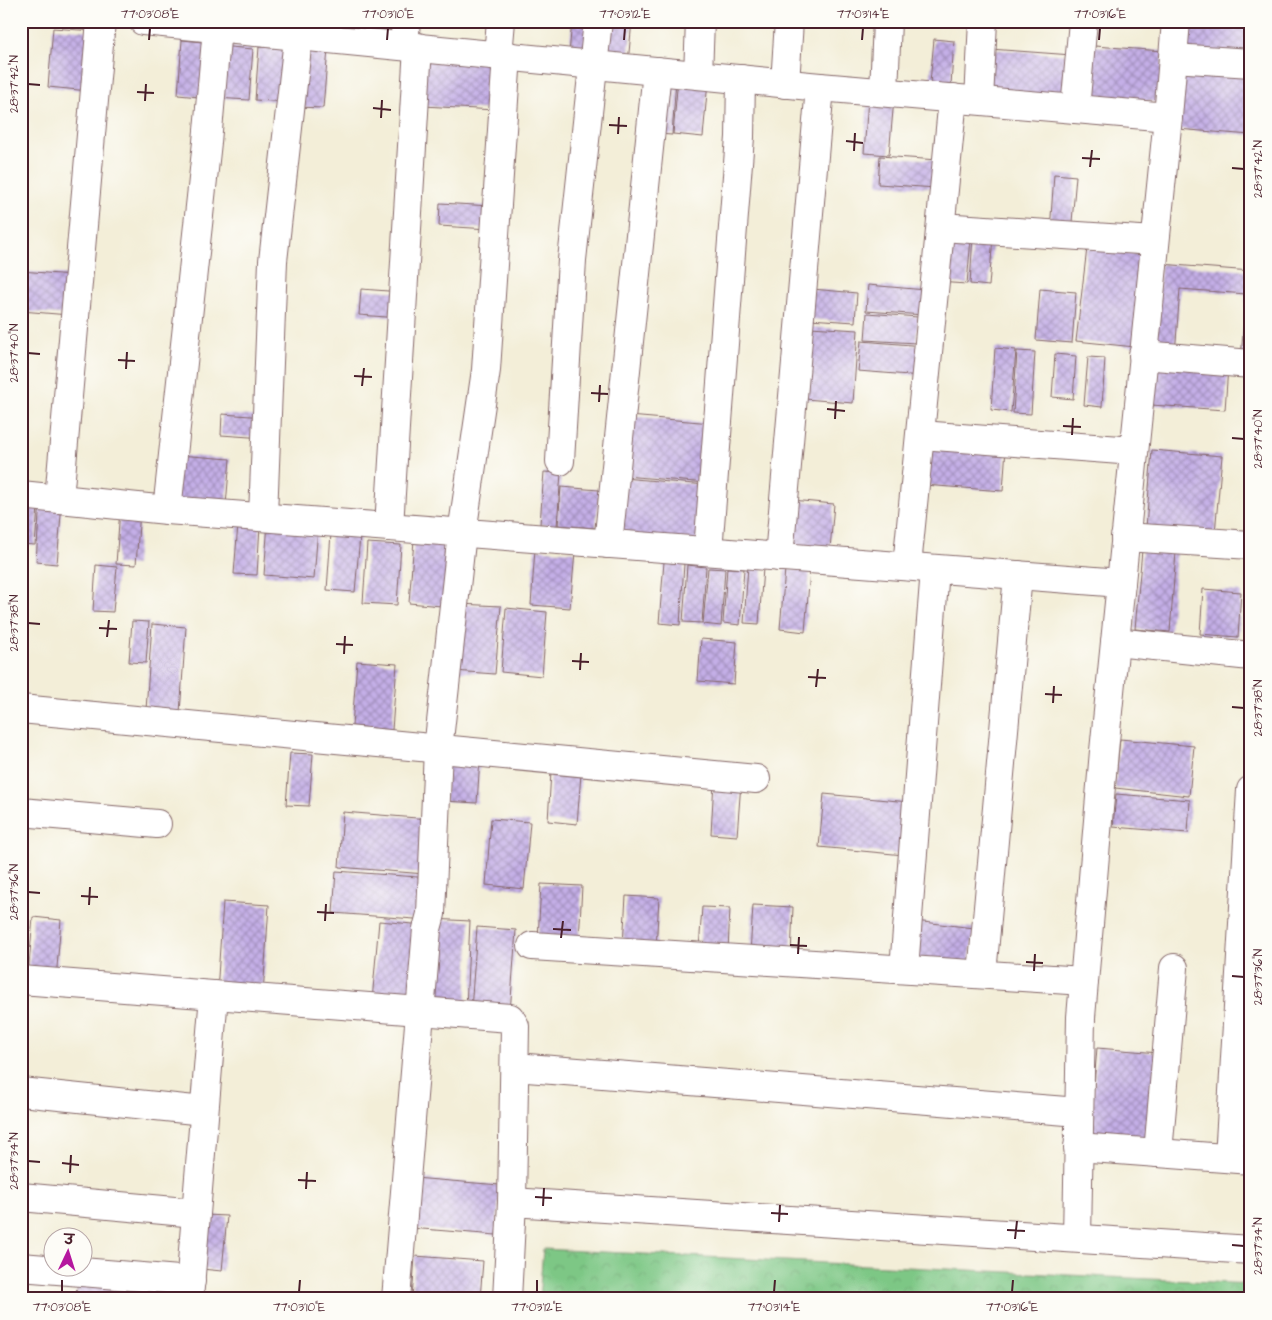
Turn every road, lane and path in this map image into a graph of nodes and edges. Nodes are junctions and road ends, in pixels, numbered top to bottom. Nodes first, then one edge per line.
1 (101, 21) edge
2 (143, 21) edge
3 (501, 21) edge
4 (598, 21) edge
5 (700, 21) edge
6 (789, 21) edge
7 (887, 21) edge
8 (983, 21) edge
9 (1082, 21) edge
10 (1176, 21) edge
11 (217, 28) junction
12 (299, 28) edge
13 (410, 38) edge
14 (502, 55) junction
15 (1173, 58) junction
16 (1251, 63) edge
17 (595, 64) junction
18 (657, 71) junction
19 (698, 74) junction
20 (741, 78) junction
21 (785, 84) junction
22 (820, 87) junction
23 (884, 92) junction
24 (966, 99) junction
25 (1075, 109) junction
26 (1168, 117) junction
27 (941, 227) junction
28 (1155, 241) junction
29 (1143, 355) junction
30 (1251, 364) edge
31 (921, 435) junction
32 (1134, 450) junction
33 (560, 461) dead end
34 (21, 495) edge
35 (59, 499) junction
36 (166, 510) junction
37 (263, 516) junction
38 (388, 527) junction
39 (462, 533) junction
40 (1125, 537) junction
41 (608, 544) junction
42 (1251, 546) edge
43 (708, 551) junction
44 (779, 556) junction
45 (907, 566) junction
46 (935, 569) junction
47 (1018, 575) junction
48 (1120, 583) junction
49 (1115, 642) junction
50 (1251, 656) edge
51 (21, 709) edge
52 (438, 749) junction
53 (756, 779) dead end
54 (1251, 790) edge
55 (21, 812) edge
56 (157, 824) dead end
57 (532, 946) dead end
58 (1174, 968) dead end
59 (904, 969) junction
60 (982, 974) junction
61 (21, 980) edge
62 (1084, 981) junction
63 (214, 995) junction
64 (421, 1011) junction
65 (515, 1067) junction
66 (21, 1092) edge
67 (204, 1112) junction
68 (1079, 1112) junction
69 (1078, 1147) junction
70 (1158, 1153) junction
71 (1240, 1159) edge
72 (21, 1197) edge
73 (512, 1202) junction
74 (196, 1213) junction
75 (1077, 1238) junction
76 (1251, 1250) edge
77 (21, 1267) edge
78 (190, 1290) edge
79 (396, 1299) edge
80 (507, 1299) edge

1 - 35 street
2 - 11 street
3 - 14 street
4 - 17 street
5 - 19 street
6 - 21 street
7 - 23 street
8 - 24 street
9 - 25 street
10 - 15 street
11 - 12 street
11 - 36 street
12 - 13 street
12 - 37 street
13 - 14 street
13 - 38 street
14 - 17 street
14 - 39 street
15 - 16 street
15 - 26 street
17 - 18 street
17 - 33 street
18 - 19 street
18 - 41 street
19 - 20 street
20 - 21 street
20 - 43 street
21 - 22 street
22 - 23 street
22 - 44 street
23 - 24 street
24 - 25 street
24 - 27 street
25 - 26 street
26 - 28 street
27 - 28 street
27 - 31 street
28 - 29 street
29 - 30 street
29 - 32 street
31 - 32 street
31 - 45 street
32 - 40 street
34 - 35 street
35 - 36 street
36 - 37 street
37 - 38 street
38 - 39 street
39 - 41 street
39 - 52 street
40 - 42 street
40 - 48 street
41 - 43 street
43 - 44 street
44 - 45 street
45 - 46 street
46 - 47 street
46 - 59 street
47 - 48 street
47 - 60 street
48 - 49 street
49 - 50 street
49 - 62 street
51 - 52 street
52 - 53 street
52 - 64 street
54 - 71 street
55 - 56 street
57 - 59 street
58 - 70 street
59 - 60 street
60 - 62 street
61 - 63 street
62 - 68 street
63 - 64 street
63 - 67 street
64 - 65 street
64 - 79 street
65 - 68 street
65 - 73 street
66 - 67 street
67 - 74 street
68 - 69 street
69 - 70 street
69 - 75 street
70 - 71 street
72 - 74 street
73 - 75 street
73 - 80 street
74 - 78 street
75 - 76 street
77 - 78 street

